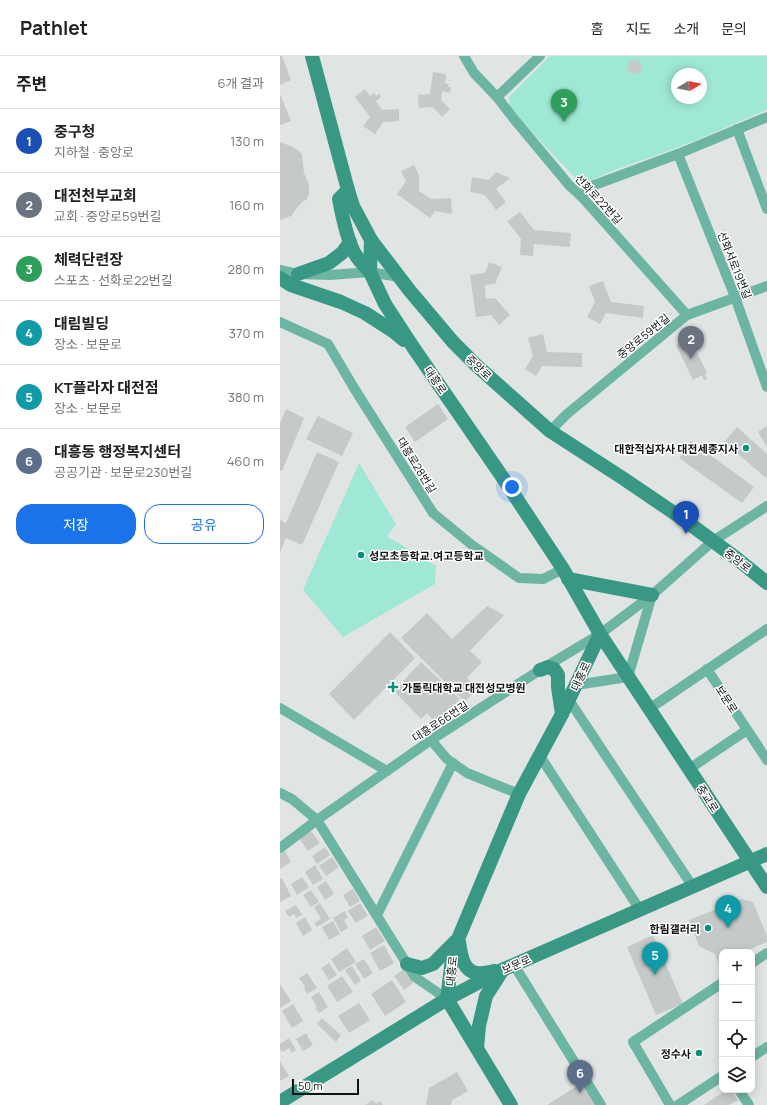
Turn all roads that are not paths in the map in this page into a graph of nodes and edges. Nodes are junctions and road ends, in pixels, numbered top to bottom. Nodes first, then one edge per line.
1 (312, 56) edge
2 (464, 56) edge
3 (540, 56) edge
4 (496, 97) junction
5 (767, 117) edge
6 (737, 129) junction
7 (678, 154) junction
8 (348, 190) junction
9 (582, 197) junction
10 (767, 209) edge
11 (371, 240) junction
12 (350, 242) junction
13 (280, 270) edge
14 (370, 272) junction
15 (298, 274) junction
16 (399, 277) junction
17 (280, 278) edge
18 (767, 286) edge
19 (735, 297) junction
20 (687, 315) junction
21 (280, 322) edge
22 (413, 347) junction
23 (767, 387) edge
24 (550, 431) junction
25 (767, 506) edge
26 (713, 541) junction
27 (565, 574) junction
28 (767, 584) edge
29 (652, 595) junction
30 (767, 629) edge
31 (600, 634) junction
32 (707, 669) junction
33 (540, 670) junction
34 (628, 677) junction
35 (576, 685) junction
36 (569, 700) junction
37 (280, 708) edge
38 (649, 709) junction
39 (562, 714) junction
40 (747, 730) junction
41 (431, 740) junction
42 (540, 756) junction
43 (767, 760) edge
44 (453, 763) junction
45 (689, 769) junction
46 (387, 772) junction
47 (280, 793) edge
48 (519, 794) junction
49 (316, 820) junction
50 (280, 848) edge
51 (767, 854) edge
52 (750, 862) junction
53 (693, 887) junction
54 (767, 887) edge
55 (640, 910) junction
56 (376, 914) junction
57 (459, 938) junction
58 (767, 953) edge
59 (755, 961) edge
60 (407, 964) junction
61 (508, 968) junction
62 (719, 985) edge
63 (447, 999) junction
64 (767, 1047) edge
65 (477, 1048) junction
66 (755, 1055) edge
67 (719, 1078) edge
68 (741, 1093) edge
69 (280, 1102) edge
70 (511, 1105) edge
71 (602, 1105) edge
72 (670, 1105) edge
73 (678, 1105) edge
74 (749, 1105) edge

1 - 8 main road, 중앙로
2 - 4 street, 선화로22번길
3 - 4 street
4 - 9 street, 선화로22번길
5 - 6 street
6 - 7 street
6 - 10 street
7 - 9 street
7 - 19 street, 선화서로19번길
8 - 11 main road, 중앙로
8 - 12 main road
9 - 20 street, 선화로22번길
11 - 14 main road, 대흥로
11 - 16 main road, 중앙로
12 - 14 main road
12 - 15 main road
13 - 15 street
14 - 15 street
14 - 16 street
14 - 22 main road, 대흥로
16 - 24 main road, 중앙로
17 - 22 main road
18 - 19 street, 중앙로59번길
19 - 20 street, 중앙로59번길
19 - 23 street, 선화서로19번길
20 - 24 street, 중앙로59번길
21 - 27 street, 대흥로28번길
22 - 27 main road, 대흥로
24 - 26 main road, 중앙로
25 - 26 street, 대흥로66번길
26 - 28 main road, 중앙로
26 - 29 street, 대흥로66번길
27 - 29 main road
27 - 31 main road, 대흥로
29 - 31 street, 대흥로66번길
29 - 34 street
30 - 32 street
31 - 33 street, 대흥로66번길
31 - 34 main road, 중교로
31 - 35 main road, 대흥로
32 - 38 street
32 - 40 street, 보문로
33 - 39 main road
33 - 41 street, 대흥로66번길
34 - 35 street
34 - 38 main road, 중교로
35 - 36 main road, 대흥로
36 - 39 main road, 대흥로
36 - 53 street
37 - 46 street
38 - 45 main road, 중교로
39 - 42 main road, 대흥로
40 - 43 street, 보문로
40 - 45 street
41 - 44 street
41 - 46 street, 대흥로66번길
42 - 48 main road, 대흥로
42 - 55 street
44 - 48 street
44 - 56 street
45 - 52 main road, 중교로
46 - 49 street, 대흥로66번길
47 - 49 street
48 - 57 main road, 대흥로
49 - 50 street, 대흥로66번길
49 - 56 street
51 - 52 main road, 보문로
52 - 53 main road, 보문로
52 - 54 main road, 중교로
53 - 55 main road, 보문로
55 - 61 main road, 보문로
56 - 60 street
57 - 60 main road
57 - 61 main road
57 - 63 main road, 대흥로
58 - 59 street
60 - 63 street
61 - 63 main road, 보문로
61 - 65 main road
61 - 71 street
62 - 72 street
63 - 65 main road, 대흥로
63 - 69 main road, 보문로
64 - 66 street
65 - 70 main road, 대흥로
67 - 73 street
68 - 74 street

